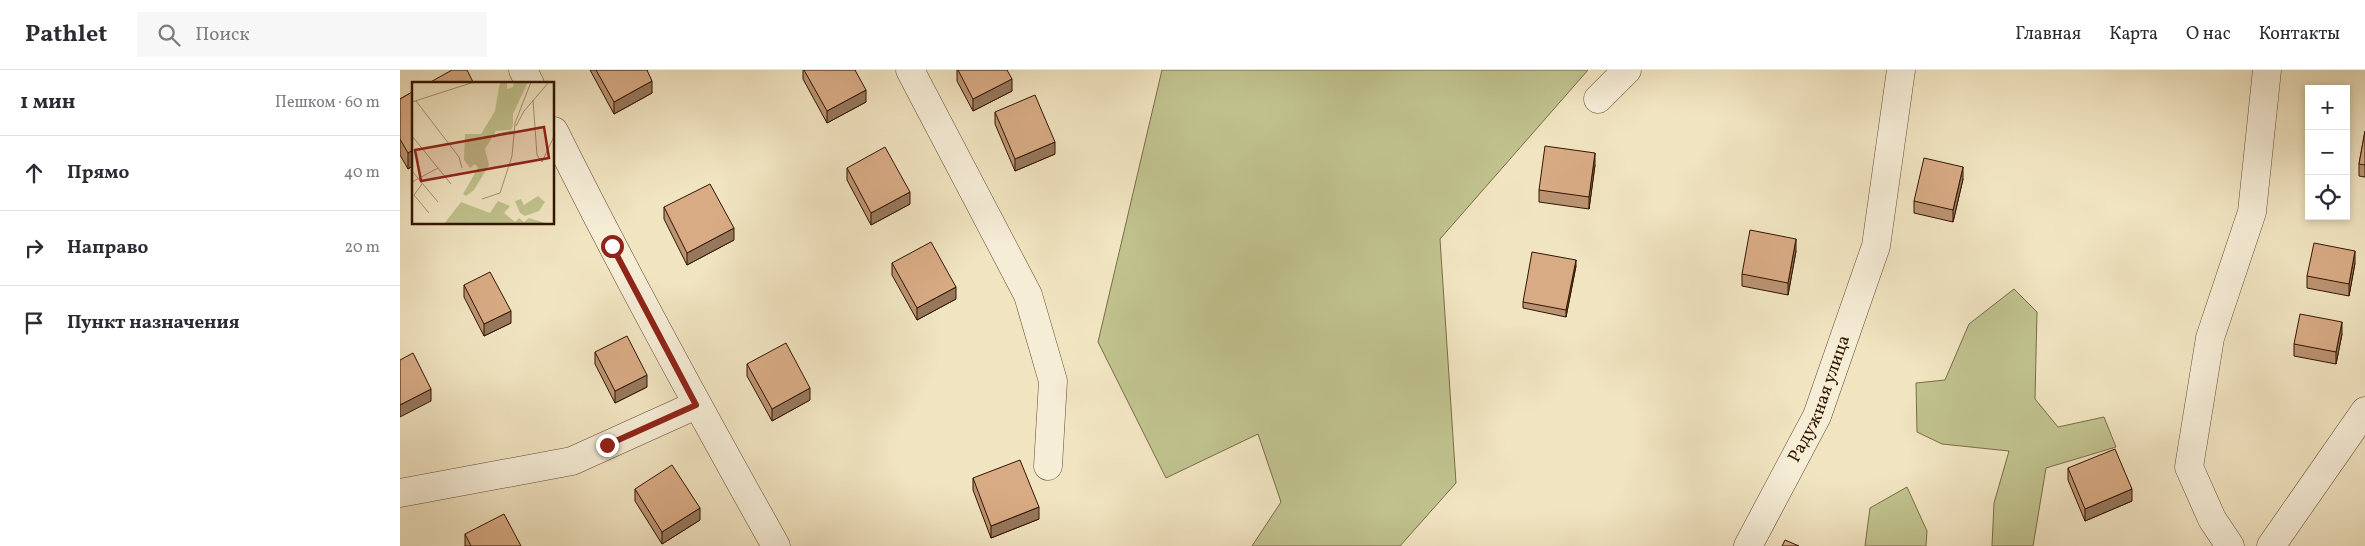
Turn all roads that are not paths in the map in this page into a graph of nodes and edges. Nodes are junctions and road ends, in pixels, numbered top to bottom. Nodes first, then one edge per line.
1 (524, 70) edge
2 (910, 70) edge
3 (1627, 70) edge
4 (1901, 70) edge
5 (2267, 70) edge
6 (529, 82) edge
7 (1598, 98) dead end
8 (555, 133) edge
9 (696, 405) junction
10 (2365, 411) edge
11 (1048, 466) dead end
12 (400, 493) edge
13 (776, 546) edge
14 (1748, 546) edge
15 (2230, 546) edge
16 (2271, 546) edge

1 - 6 street
2 - 11 street
3 - 7 street
4 - 14 street, Радужная улица
5 - 15 street
8 - 9 street
9 - 12 street
9 - 13 street
10 - 16 street

